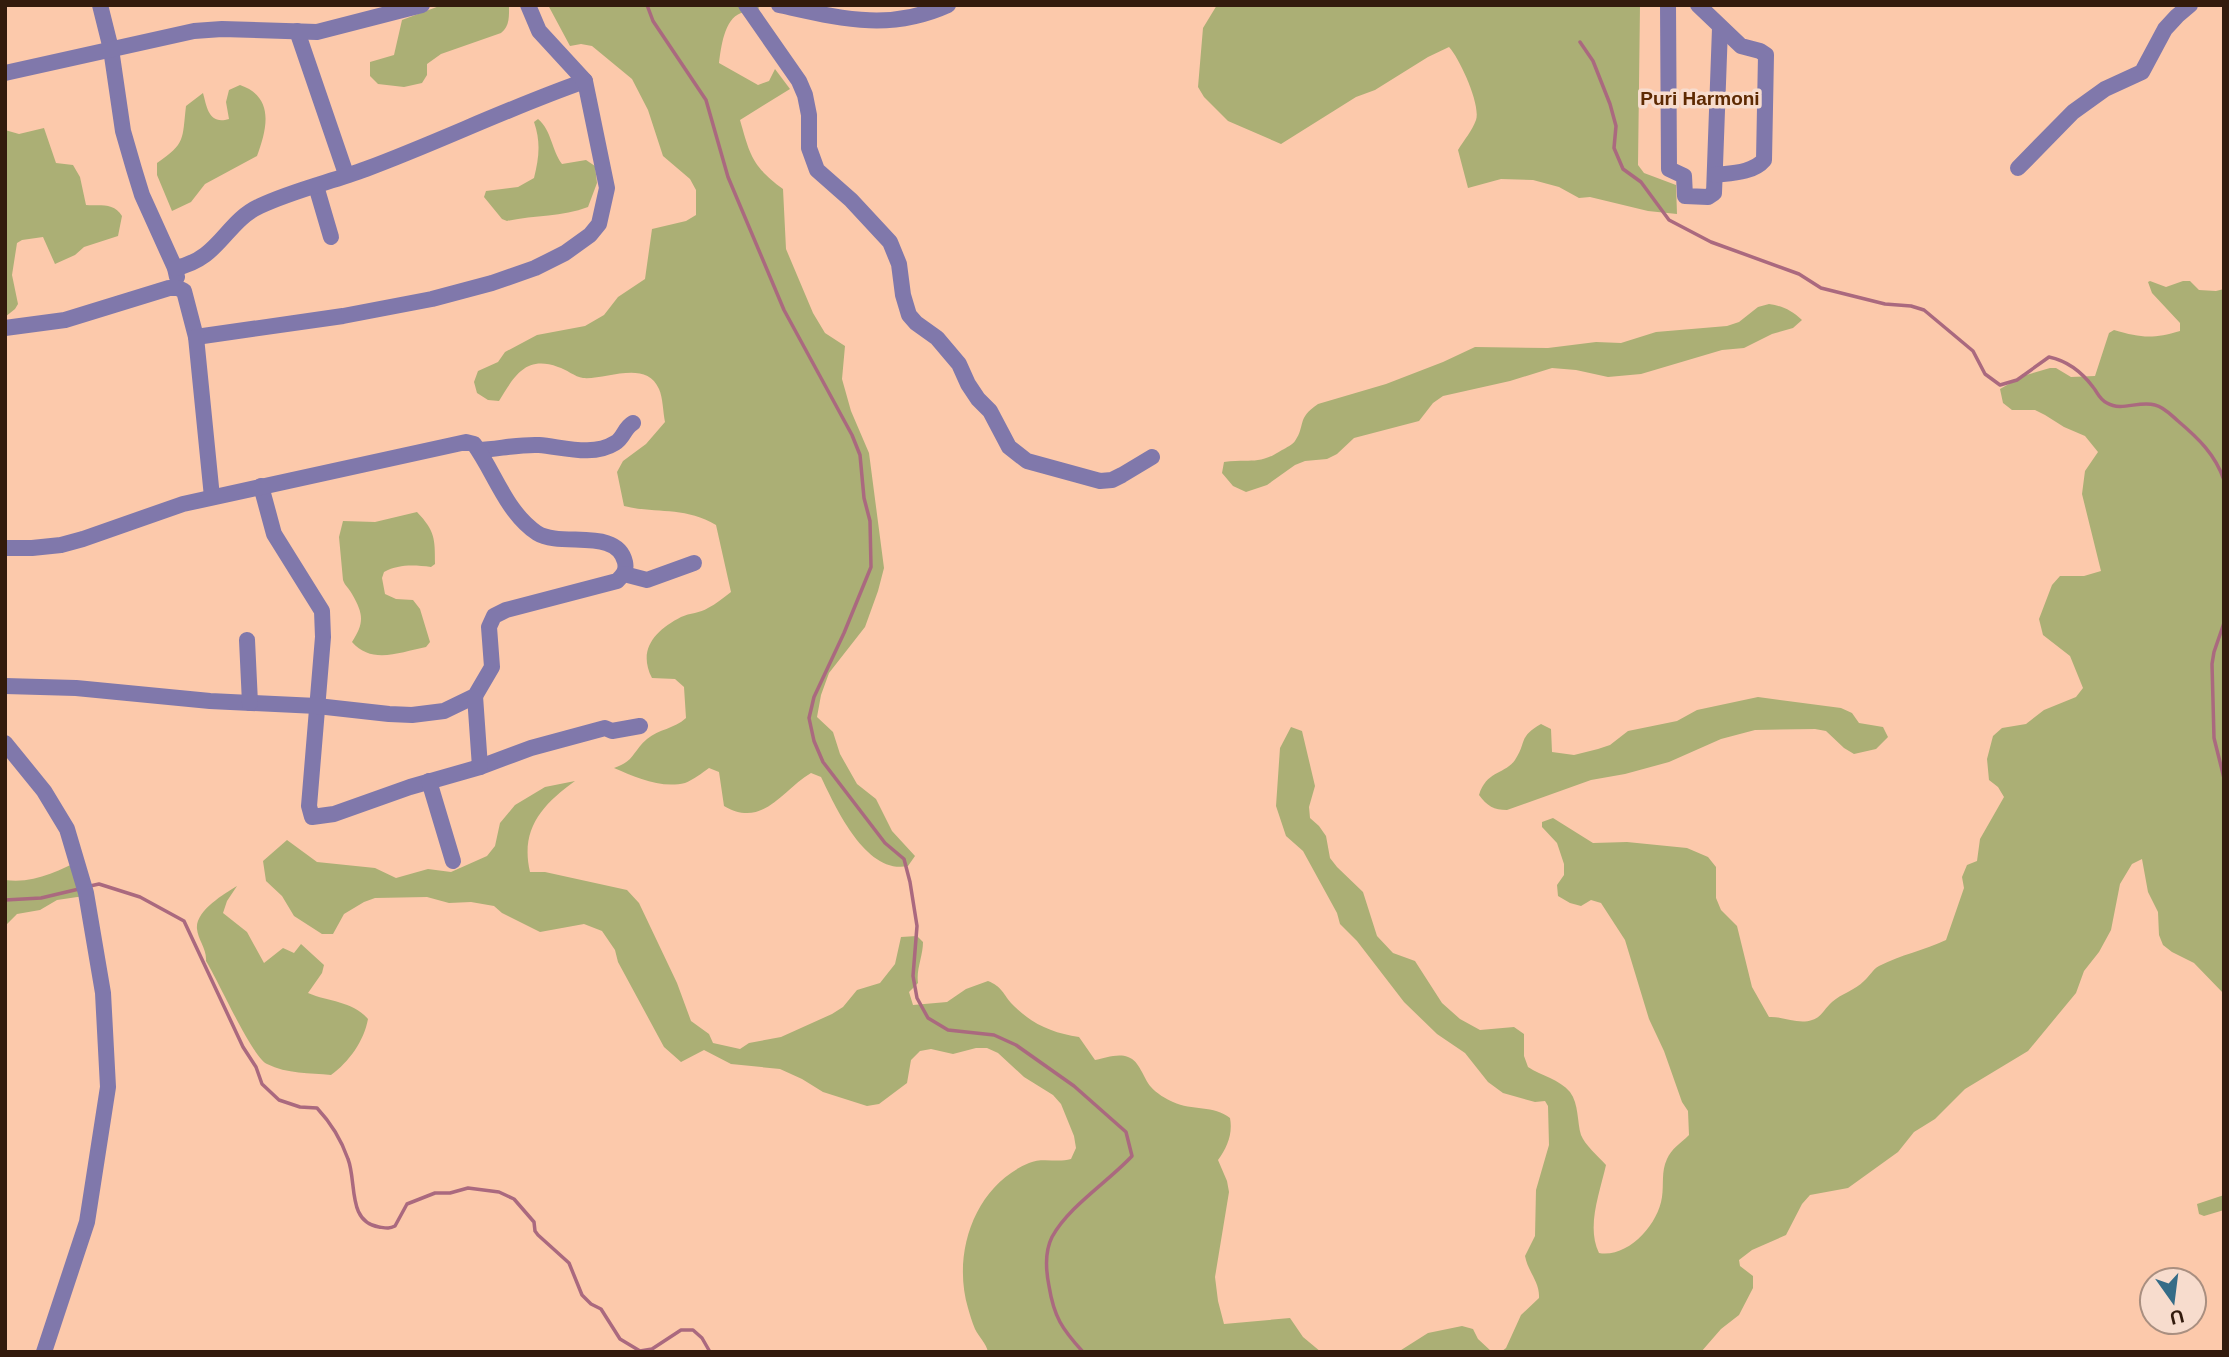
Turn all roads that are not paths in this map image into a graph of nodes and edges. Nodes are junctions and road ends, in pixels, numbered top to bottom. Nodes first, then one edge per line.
1 (100, 5) edge
2 (422, 5) edge
3 (528, 5) edge
4 (746, 5) edge
5 (779, 5) edge
6 (948, 5) edge
7 (1668, 5) edge
8 (1698, 5) edge
9 (2190, 5) edge
10 (910, 12) edge
11 (1720, 28) junction
12 (297, 31) junction
13 (111, 49) junction
14 (5, 73) edge
15 (584, 81) junction
16 (2018, 168) dead end
17 (346, 174) junction
18 (1715, 175) junction
19 (316, 186) junction
20 (331, 237) dead end
21 (176, 268) junction
22 (178, 288) junction
23 (5, 328) edge
24 (196, 337) junction
25 (633, 424) dead end
26 (479, 450) junction
27 (1152, 457) dead end
28 (261, 486) junction
29 (212, 497) junction
30 (5, 548) edge
31 (694, 563) dead end
32 (624, 574) junction
33 (247, 640) dead end
34 (5, 686) edge
35 (475, 696) junction
36 (250, 703) junction
37 (317, 706) junction
38 (640, 726) dead end
39 (5, 743) edge
40 (480, 767) junction
41 (429, 781) junction
42 (453, 861) dead end
43 (44, 1352) edge

1 - 13 street
2 - 12 street
3 - 15 street
4 - 27 street
5 - 10 street
6 - 10 street
7 - 18 street
8 - 11 street
9 - 16 street
11 - 18 street
11 - 18 street
12 - 13 street
12 - 17 street
13 - 14 street
13 - 21 street
15 - 17 street
15 - 24 street
17 - 19 street
19 - 20 street
19 - 21 street
21 - 22 street
22 - 23 street
22 - 24 street
24 - 29 street
25 - 26 street
26 - 28 street
26 - 32 street
28 - 29 street
28 - 37 street
29 - 30 street
31 - 32 street
32 - 35 street
33 - 36 street
34 - 36 street
35 - 37 street
35 - 40 street
36 - 37 street
37 - 41 street
38 - 40 street
39 - 43 street
40 - 41 street
41 - 42 street

